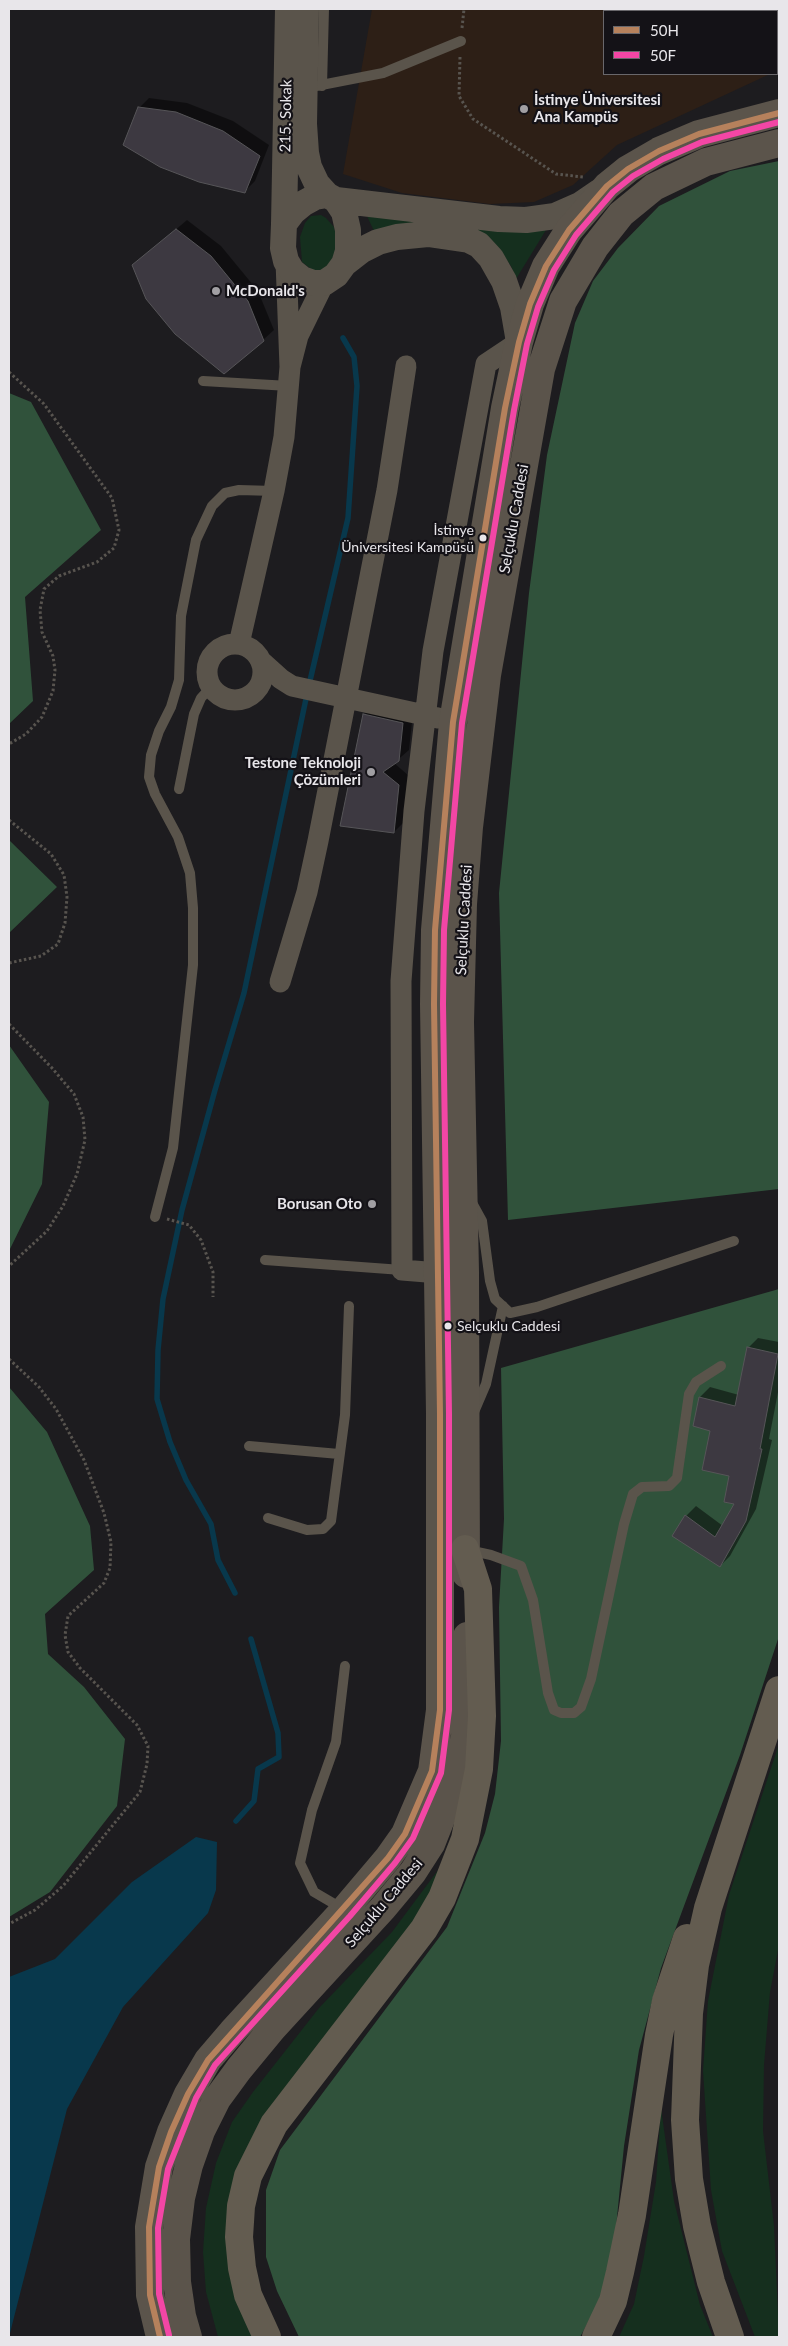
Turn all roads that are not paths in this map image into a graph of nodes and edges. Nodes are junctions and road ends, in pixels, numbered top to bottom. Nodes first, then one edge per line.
1 (288, 9) edge
2 (306, 9) edge
3 (324, 9) edge
4 (461, 41) road end
5 (304, 88) junction
6 (779, 113) edge
7 (779, 143) edge
8 (610, 184) junction
9 (331, 198) junction
10 (284, 224) junction
11 (286, 261) junction
12 (344, 264) junction
13 (324, 283) junction
14 (519, 342) junction
15 (406, 366) dead end
16 (289, 376) junction
17 (203, 381) dead end
18 (274, 491) junction
19 (239, 644) junction
20 (261, 661) junction
21 (210, 688) junction
22 (337, 695) junction
23 (426, 713) junction
24 (453, 722) junction
25 (179, 789) dead end
26 (280, 982) dead end
27 (463, 1187) junction
28 (155, 1216) dead end
29 (734, 1241) dead end
30 (265, 1260) dead end
31 (402, 1270) junction
32 (439, 1273) junction
33 (349, 1306) dead end
34 (503, 1306) junction
35 (721, 1366) dead end
36 (465, 1434) junction
37 (249, 1446) dead end
38 (339, 1454) junction
39 (268, 1518) dead end
40 (464, 1549) junction
41 (345, 1666) dead end
42 (779, 1690) edge
43 (727, 1848) junction
44 (344, 1910) junction
45 (160, 2337) edge
46 (188, 2337) edge
47 (267, 2337) edge
48 (596, 2337) edge
49 (730, 2337) edge

1 - 5 street, 215. Sokak
2 - 5 street, 215. Sokak
3 - 5 lane
4 - 5 lane
5 - 9 street, 215. Sokak
5 - 10 street, 215. Sokak
6 - 8 main road, Selçuklu Caddesi
7 - 27 main road, Selçuklu Caddesi
8 - 9 street
8 - 14 main road, Selçuklu Caddesi
9 - 10 street
9 - 12 street
10 - 11 street
11 - 13 street
11 - 16 street
12 - 13 street
12 - 14 street
13 - 16 street
14 - 23 street
14 - 24 main road, Selçuklu Caddesi
15 - 22 street
16 - 17 lane
16 - 18 street
18 - 19 street
18 - 28 lane
19 - 20 street
19 - 21 street
20 - 21 street
20 - 22 street
21 - 25 lane
22 - 23 street
22 - 26 street
23 - 24 street
23 - 31 street
24 - 32 main road, Selçuklu Caddesi
27 - 34 lane
27 - 36 main road, Selçuklu Caddesi
29 - 34 lane
30 - 31 lane
31 - 32 street
32 - 44 main road, Selçuklu Caddesi
33 - 38 lane
34 - 36 lane
35 - 40 lane
36 - 40 main road, Selçuklu Caddesi
37 - 38 lane
38 - 39 lane
40 - 46 main road, Selçuklu Caddesi
40 - 47 highway
41 - 44 lane
42 - 43 highway
43 - 48 highway
43 - 49 highway
44 - 45 main road, Selçuklu Caddesi

